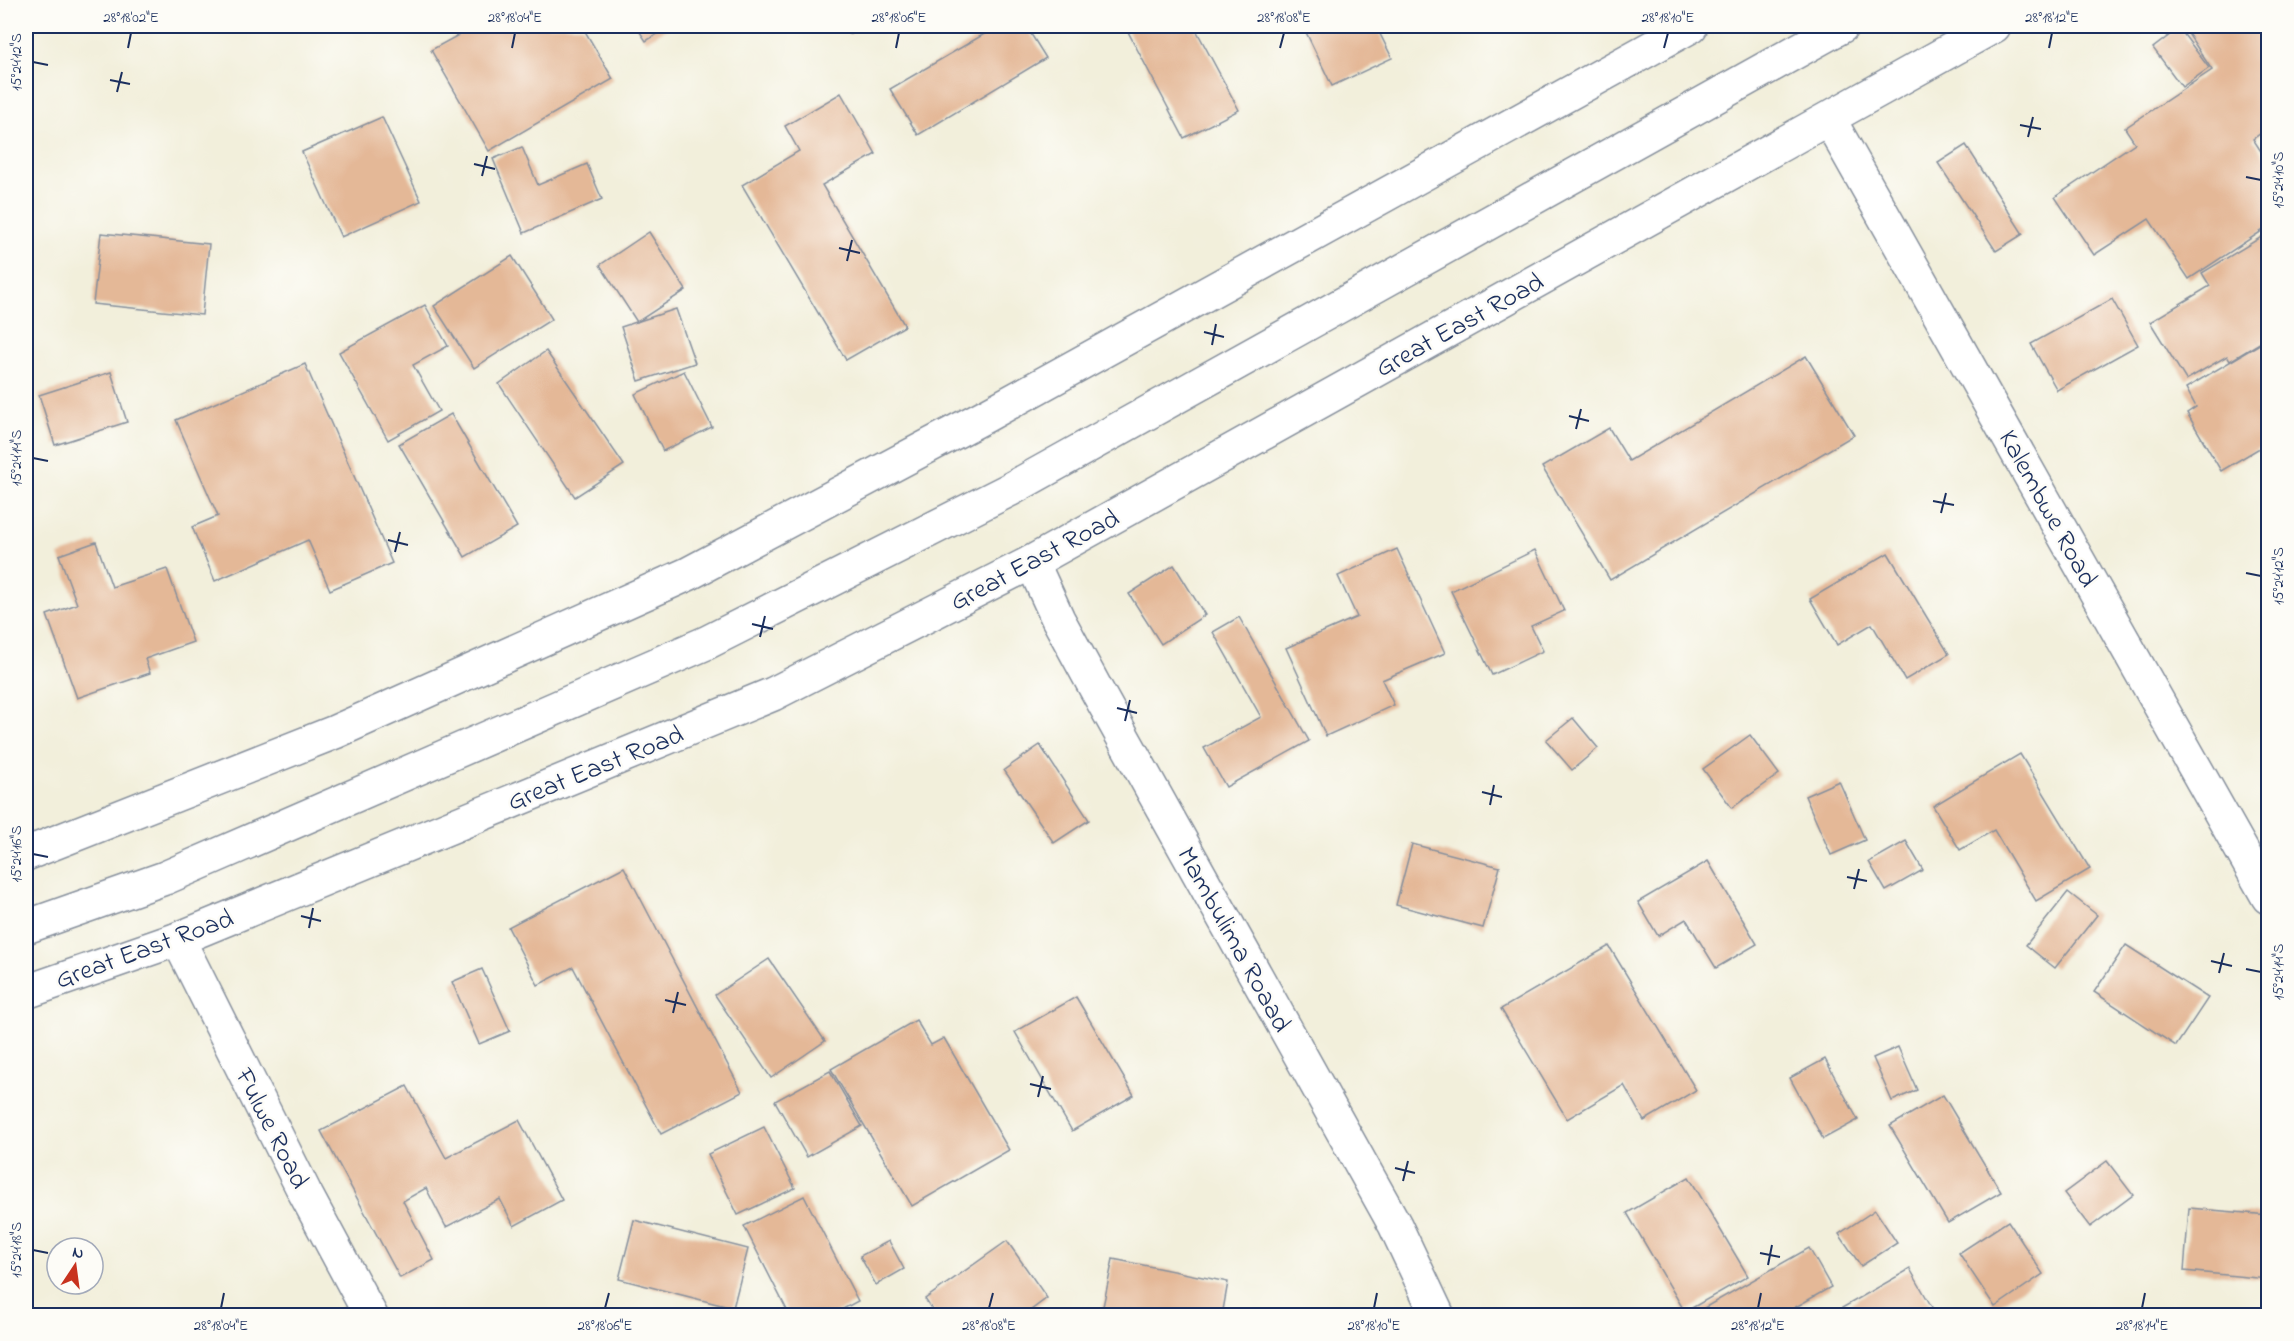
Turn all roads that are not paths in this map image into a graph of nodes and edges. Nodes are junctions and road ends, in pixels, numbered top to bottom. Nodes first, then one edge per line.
1 (1691, 26) edge
2 (1842, 26) edge
3 (1994, 26) edge
4 (1829, 119) junction
5 (1032, 562) junction
6 (26, 854) edge
7 (2268, 897) edge
8 (26, 927) edge
9 (178, 939) junction
10 (26, 992) edge
11 (371, 1316) edge
12 (1438, 1316) edge

1 - 6 main road
2 - 8 main road
3 - 4 main road, Great East Road
4 - 5 main road, Great East Road
4 - 7 main road, Kalembwe Road
5 - 9 main road, Great East Road
5 - 12 main road, Mambulima Roaad
9 - 10 main road, Great East Road
9 - 11 main road, Fulwe Road

